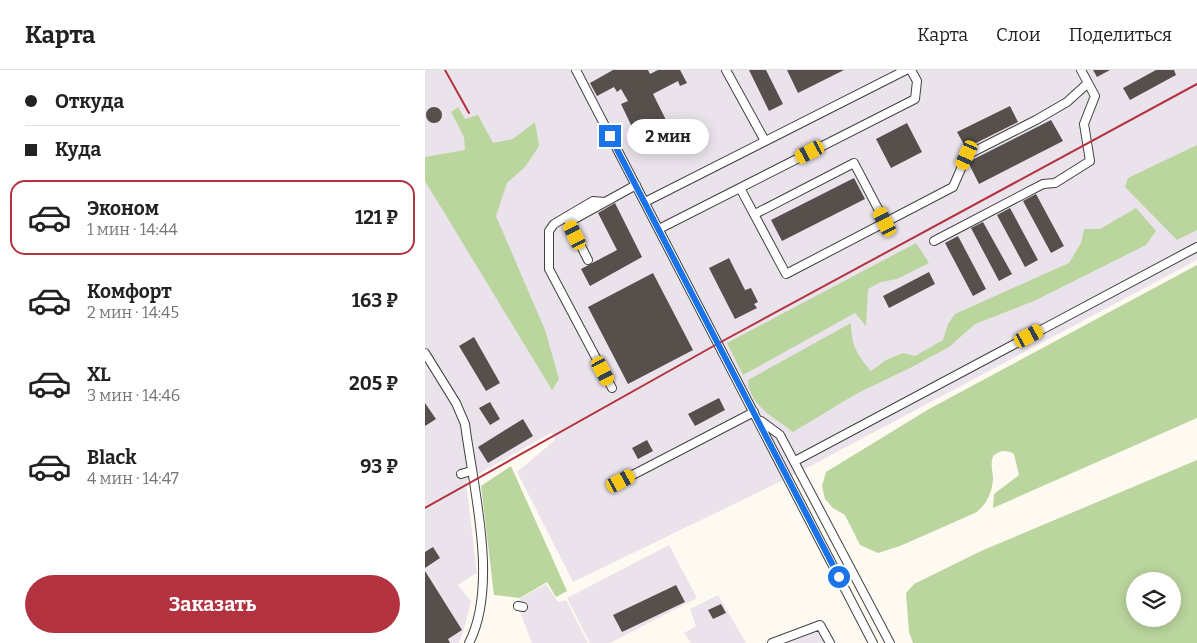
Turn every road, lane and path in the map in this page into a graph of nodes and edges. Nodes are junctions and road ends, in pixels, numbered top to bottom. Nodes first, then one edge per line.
1 (576, 70) edge
2 (726, 70) edge
3 (906, 70) edge
4 (911, 70) edge
5 (1081, 70) edge
6 (1088, 83) junction
7 (765, 142) junction
8 (636, 185) junction
9 (741, 188) junction
10 (605, 202) junction
11 (645, 202) junction
12 (755, 214) junction
13 (885, 222) junction
14 (659, 229) junction
15 (934, 241) dead end
16 (1197, 248) edge
17 (588, 260) dead end
18 (425, 353) edge
19 (612, 388) dead end
20 (754, 412) junction
21 (759, 420) junction
22 (795, 461) junction
23 (471, 471) junction
24 (461, 474) dead end
25 (621, 481) dead end
26 (469, 643) edge
27 (772, 643) edge
28 (830, 643) edge
29 (873, 643) edge
30 (890, 643) edge

1 - 8 street
2 - 7 street
3 - 7 street
4 - 9 street
5 - 6 street
6 - 13 street
6 - 15 street
7 - 11 street
8 - 10 street
8 - 11 street
9 - 12 street
9 - 14 street
10 - 17 street
10 - 19 street
11 - 14 street
12 - 13 street
12 - 13 street
14 - 20 street
16 - 22 street
18 - 23 street
20 - 21 street
20 - 25 street
21 - 22 street
21 - 29 street
22 - 30 street
23 - 24 street
23 - 26 street
27 - 28 street

